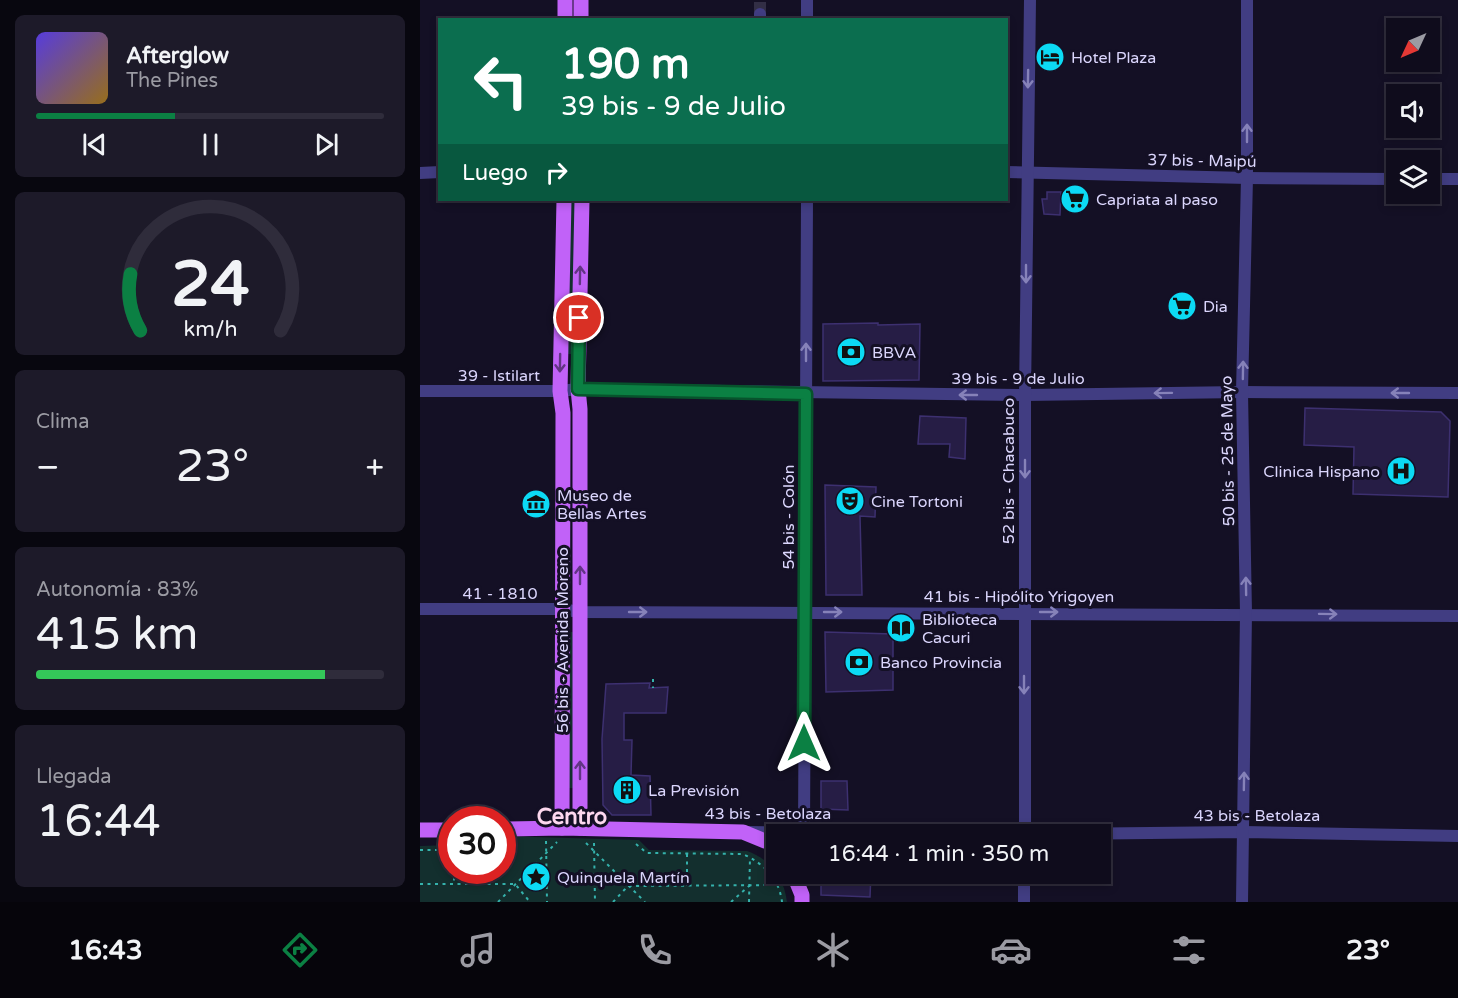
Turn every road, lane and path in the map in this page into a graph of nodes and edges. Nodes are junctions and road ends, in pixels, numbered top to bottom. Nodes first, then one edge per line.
1 (565, 0) edge
2 (581, 0) edge
3 (807, 0) edge
4 (1030, 0) edge
5 (1247, 0) edge
6 (565, 18) edge
7 (581, 18) edge
8 (807, 18) edge
9 (438, 172) edge
10 (1008, 172) edge
11 (1026, 172) junction
12 (420, 173) edge
13 (1247, 178) junction
14 (1386, 179) edge
15 (1440, 179) edge
16 (1458, 179) edge
17 (564, 201) edge
18 (582, 201) edge
19 (807, 201) edge
20 (578, 389) junction
21 (420, 391) edge
22 (560, 391) junction
23 (1242, 392) junction
24 (1458, 393) edge
25 (806, 394) junction
26 (1025, 395) junction
27 (420, 609) edge
28 (562, 609) junction
29 (579, 612) junction
30 (805, 612) junction
31 (1024, 612) junction
32 (1246, 613) junction
33 (1458, 616) edge
34 (653, 679) dead end
35 (653, 688) dead end
36 (804, 824) edge
37 (1025, 824) edge
38 (420, 830) edge
39 (438, 830) edge
40 (516, 830) edge
41 (567, 832) junction
42 (743, 832) junction
43 (766, 832) edge
44 (1243, 832) junction
45 (1111, 833) edge
46 (1458, 836) edge
47 (546, 841) dead end
48 (766, 841) edge
49 (626, 844) dead end
50 (420, 850) edge
51 (438, 850) edge
52 (546, 853) junction
53 (687, 854) junction
54 (750, 857) junction
55 (516, 883) edge
56 (420, 884) edge
57 (438, 884) edge
58 (515, 884) joint
59 (797, 884) edge
60 (803, 884) edge
61 (1024, 884) edge
62 (687, 885) junction
63 (749, 885) junction
64 (778, 885) junction
65 (628, 886) junction
66 (802, 899) edge
67 (498, 902) edge
68 (530, 902) edge
69 (547, 902) edge
70 (595, 902) edge
71 (614, 902) edge
72 (645, 902) edge
73 (731, 902) edge
74 (749, 902) edge
75 (782, 902) edge
76 (1024, 902) edge
77 (1242, 902) edge

1 - 6 main road
2 - 7 main road
3 - 8 street
4 -> 11 street, 52 bis - Chacabuco
13 -> 5 street, 50 bis - 25 de Mayo
9 - 12 street
10 - 11 street, 37 bis - Maipú
11 - 13 street, 37 bis - Maipú
11 -> 26 street, 52 bis - Chacabuco
13 - 14 street, 37 bis - Maipú
23 -> 13 street, 50 bis - 25 de Mayo
15 - 16 street
17 -> 22 main road, 56 bis - Avenida Moreno
20 -> 18 main road, 56 bis - Avenida Moreno
25 -> 19 street, 54 bis - Colón
20 - 22 street, 39 - Istilart
20 - 25 street, 39 bis - 9 de Julio
29 -> 20 main road, 56 bis - Avenida Moreno
21 - 22 street, 39 - Istilart
22 - 28 main road, 56 bis - Avenida Moreno
24 -> 23 street, 39 bis - 9 de Julio
23 -> 26 street, 39 bis - 9 de Julio
32 -> 23 street, 50 bis - 25 de Mayo
26 -> 25 street, 39 bis - 9 de Julio
25 - 30 street, 54 bis - Colón
26 -> 31 street, 52 bis - Chacabuco
27 - 28 street, 41 - 1810
28 - 29 street, 41 - 1810
28 - 41 main road, 56 bis - Avenida Moreno
29 -> 30 street, 41 bis - Hipólito Yrigoyen
41 -> 29 main road, 56 bis - Avenida Moreno
30 -> 31 street, 41 bis - Hipólito Yrigoyen
30 - 36 street, 54 bis - Colón
31 -> 32 street, 41 bis - Hipólito Yrigoyen
31 -> 37 street, 52 bis - Chacabuco
32 -> 33 street, 41 bis - Hipólito Yrigoyen
44 -> 32 street, 50 bis - 25 de Mayo
34 - 35 path
38 - 39 main road
40 - 41 main road, 43 bis - Betolaza
41 - 42 main road, 43 bis - Betolaza
41 - 52 path
42 - 43 street, 43 bis - Betolaza
42 - 48 main road
44 - 45 street, 43 bis - Betolaza
44 - 46 street, 43 bis - Betolaza
44 - 77 street, 50 bis - 25 de Mayo
47 - 52 path
49 - 53 path
50 - 51 path
52 - 55 path
52 - 69 path
53 - 54 path
53 - 62 path
54 - 63 path
54 - 64 path
56 - 57 path
58 - 67 path
58 - 68 path
59 - 66 main road
60 - 66 street
61 - 76 street
62 - 63 path
62 - 65 path
63 - 64 path
63 - 73 path
63 - 74 path
64 - 75 path
65 - 70 path
65 - 71 path
65 - 72 path

